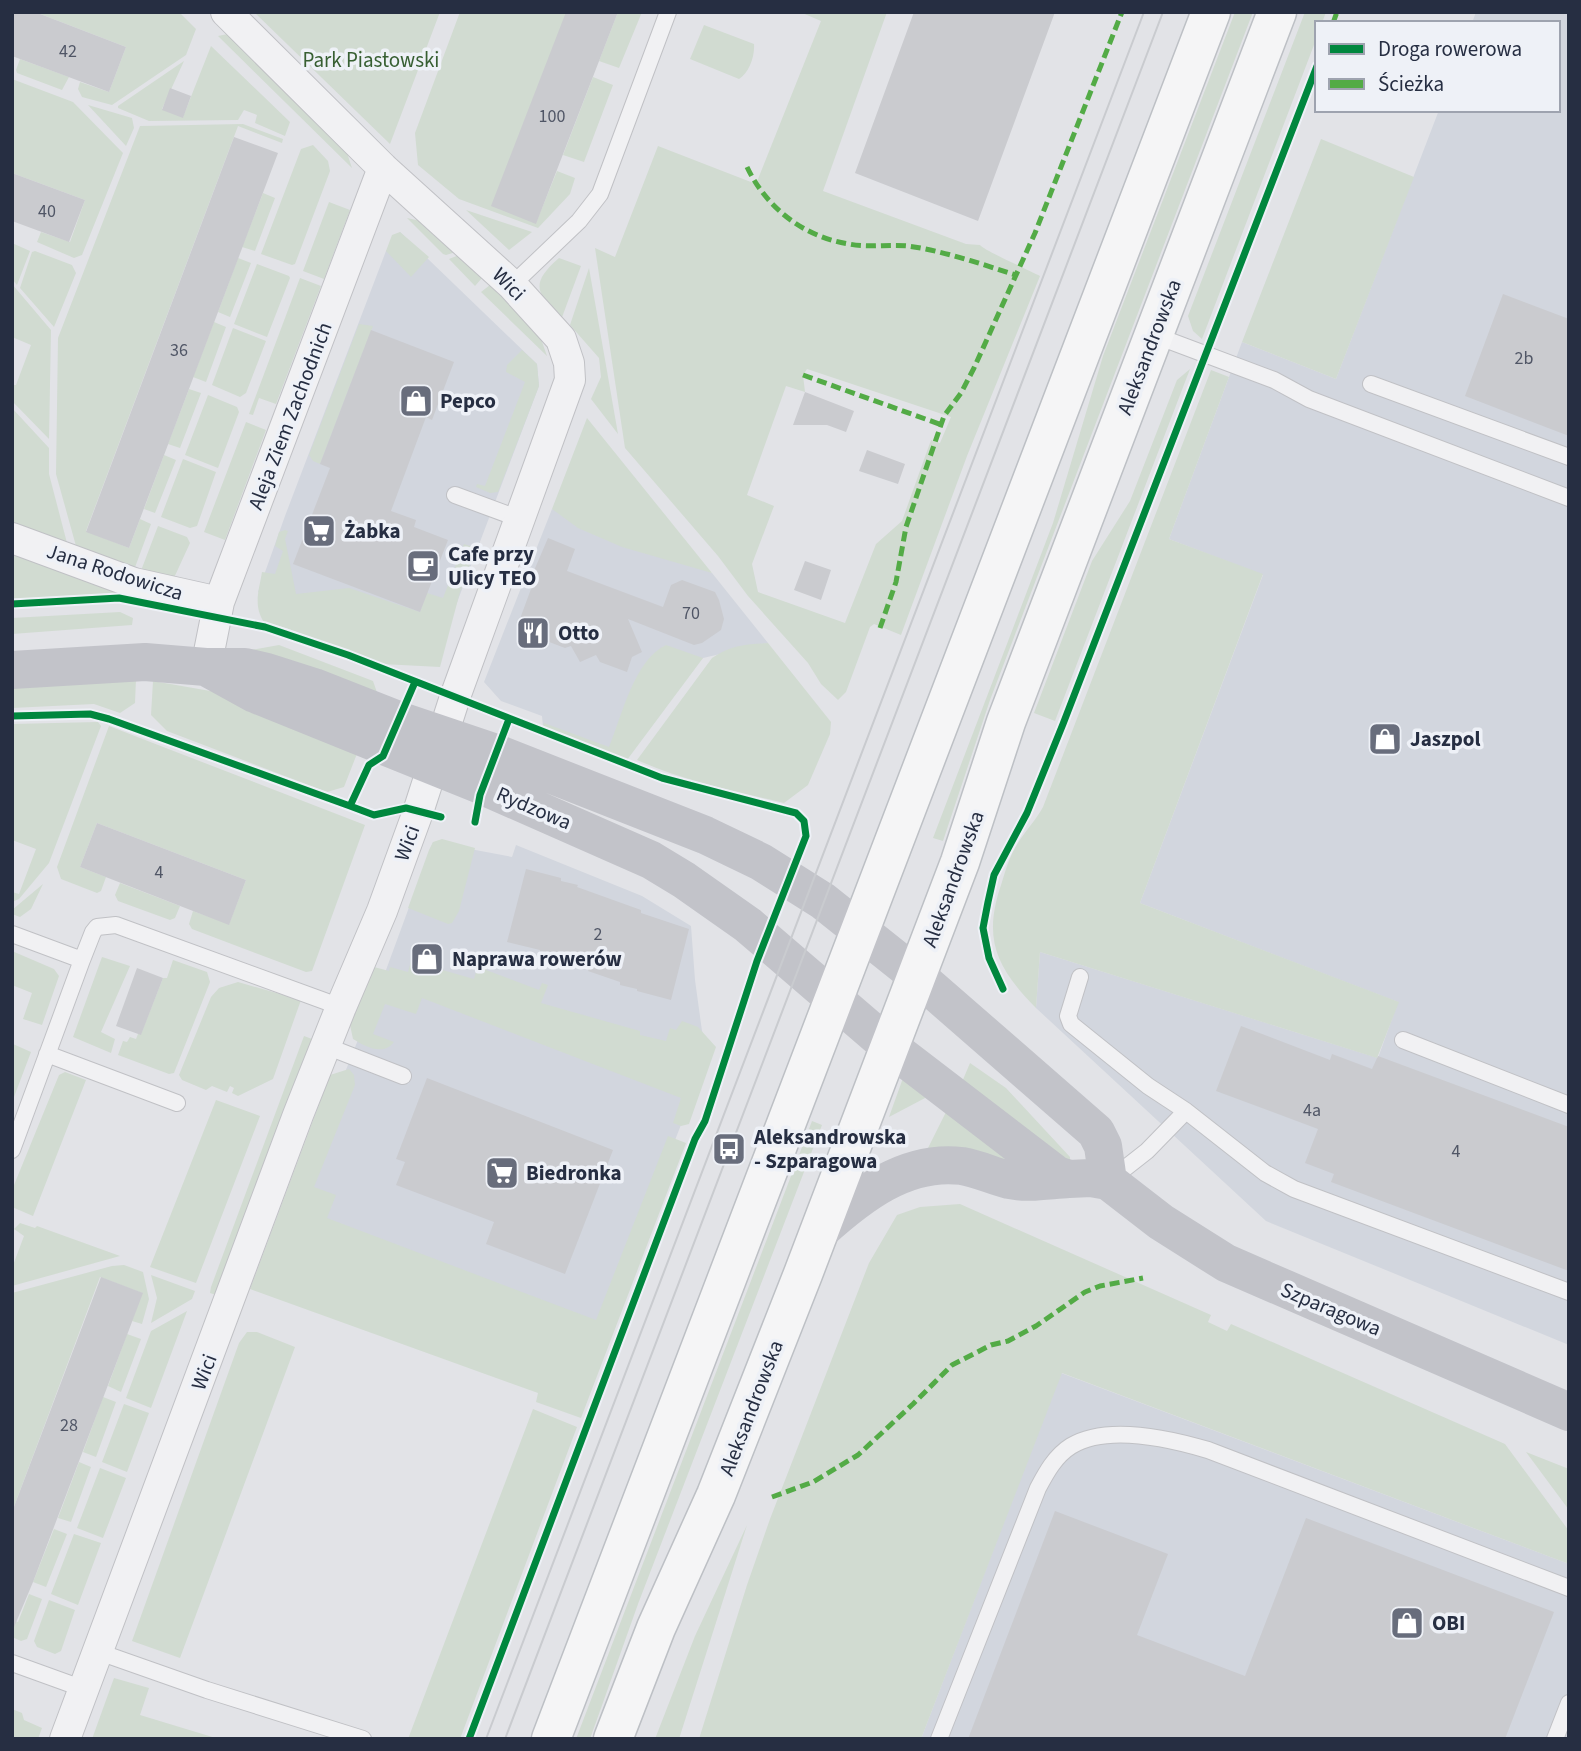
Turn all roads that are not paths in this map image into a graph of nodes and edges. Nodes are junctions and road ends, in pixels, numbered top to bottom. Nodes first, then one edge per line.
1 (226, 12) edge
2 (668, 12) edge
3 (1210, 12) edge
4 (1277, 12) edge
5 (383, 168) junction
6 (512, 285) junction
7 (1154, 335) junction
8 (1371, 384) dead end
9 (1569, 457) edge
10 (455, 495) dead end
11 (1569, 498) edge
12 (520, 519) junction
13 (12, 538) edge
14 (219, 602) junction
15 (206, 667) junction
16 (12, 670) edge
17 (438, 750) junction
18 (861, 929) junction
19 (12, 934) edge
20 (82, 960) junction
21 (917, 976) junction
22 (1080, 976) dead end
23 (833, 999) junction
24 (341, 1007) junction
25 (1403, 1040) dead end
26 (326, 1046) junction
27 (890, 1047) junction
28 (47, 1054) junction
29 (403, 1076) dead end
30 (177, 1103) dead end
31 (1569, 1105) edge
32 (1186, 1111) junction
33 (12, 1150) edge
34 (1069, 1179) junction
35 (1108, 1181) junction
36 (820, 1231) junction
37 (1569, 1292) edge
38 (1569, 1412) edge
39 (1569, 1588) edge
40 (99, 1652) junction
41 (12, 1663) edge
42 (84, 1689) junction
43 (1569, 1703) edge
44 (65, 1739) edge
45 (363, 1739) edge
46 (551, 1739) edge
47 (613, 1739) edge
48 (939, 1739) edge
49 (1555, 1739) edge

1 - 5 street, Wici
2 - 6 lane
3 - 18 main road
4 - 7 main road, Aleksandrowska
5 - 6 street, Wici
5 - 14 street, Aleja Ziem Zachodnich
6 - 12 street, Wici
7 - 11 lane
7 - 21 main road, Aleksandrowska
8 - 9 lane
10 - 12 lane
12 - 17 street, Wici
13 - 14 street, Jana Rodowicza
14 - 15 street, Aleja Ziem Zachodnich
15 - 16 street, Rydzowa
15 - 17 street, Rydzowa
17 - 18 street, Rydzowa
17 - 23 street, Rydzowa
17 - 24 street, Wici
18 - 21 street, Rydzowa
18 - 23 main road
19 - 20 lane
20 - 24 lane
20 - 28 lane
21 - 27 main road, Aleksandrowska
21 - 35 street
22 - 32 lane
23 - 27 street, Rydzowa
23 - 46 main road
24 - 26 street, Wici
25 - 31 lane
26 - 29 lane
26 - 40 street, Wici
27 - 34 street
27 - 36 main road, Aleksandrowska
28 - 30 lane
28 - 33 lane
32 - 35 lane
32 - 37 lane
34 - 35 street
34 - 36 street
35 - 38 street, Szparagowa
36 - 47 main road, Aleksandrowska
39 - 48 lane
40 - 42 street, Wici
40 - 45 lane
41 - 42 lane
42 - 44 street, Wici
43 - 49 lane

